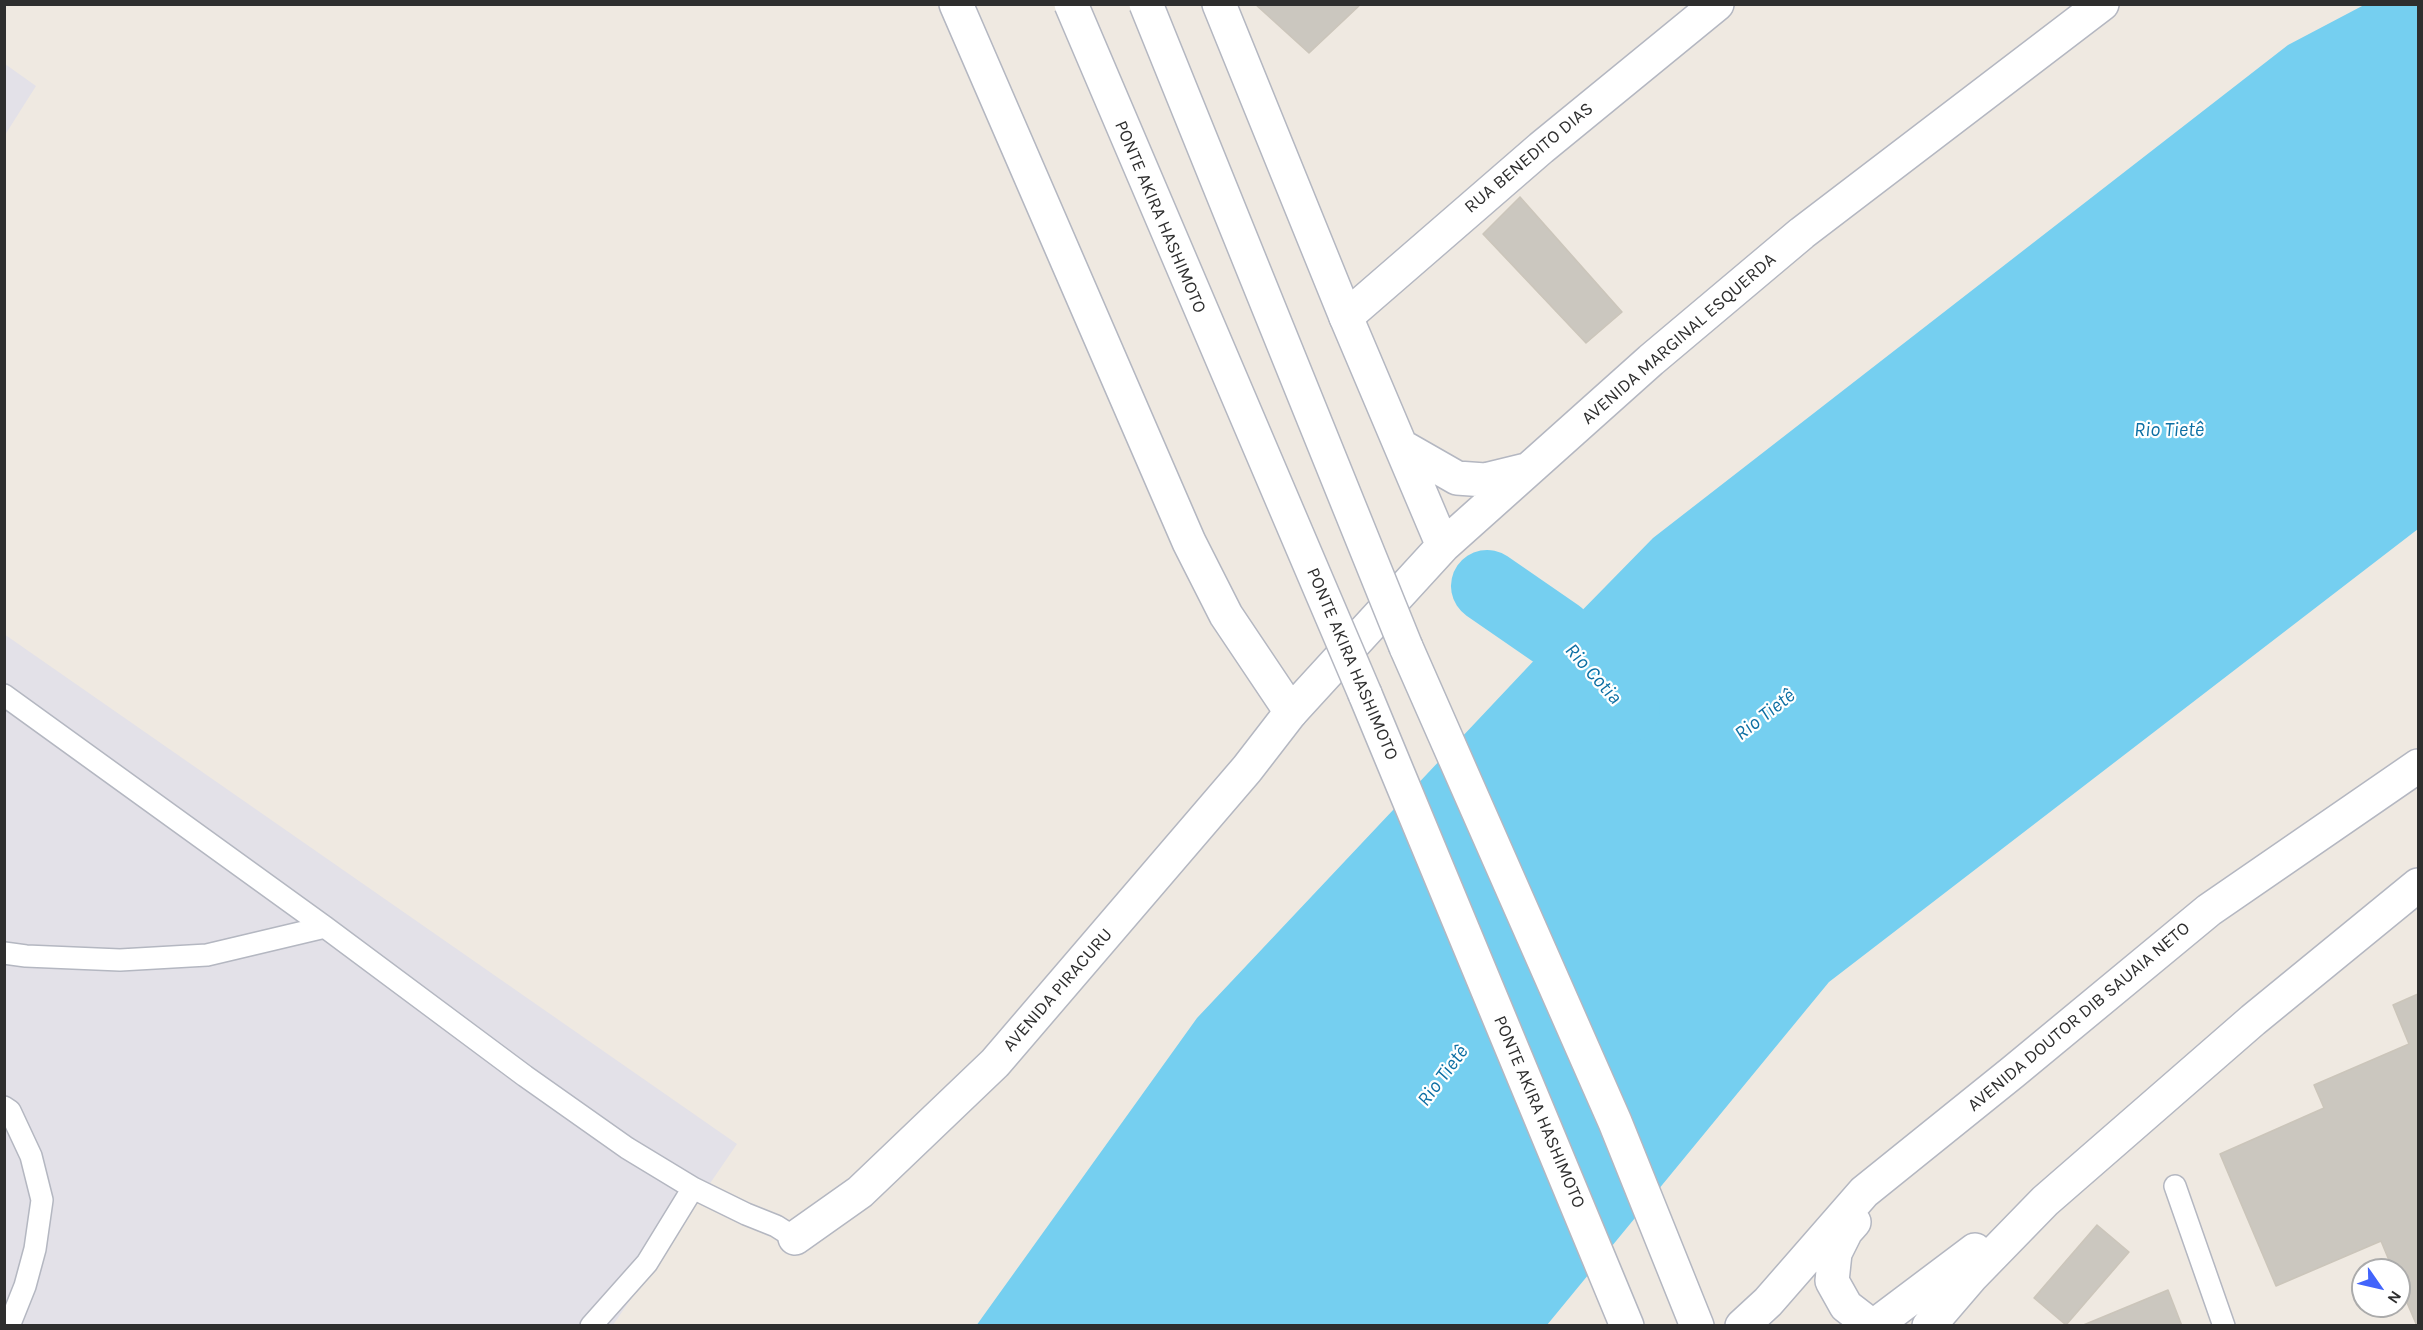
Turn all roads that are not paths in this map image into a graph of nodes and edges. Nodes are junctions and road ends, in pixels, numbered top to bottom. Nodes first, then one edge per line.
1 (956, 4) edge
2 (1071, 4) edge
3 (1146, 4) edge
4 (1219, 4) edge
5 (1717, 4) edge
6 (2102, 4) edge
7 (1346, 318) junction
8 (1401, 446) junction
9 (1528, 470) junction
10 (1443, 546) junction
11 (4, 695) edge
12 (1291, 712) junction
13 (2418, 765) edge
14 (2418, 885) edge
15 (325, 927) junction
16 (4, 953) edge
17 (2013, 1072) junction
18 (4, 1107) edge
19 (2079, 1171) junction
20 (2175, 1186) dead end
21 (693, 1188) junction
22 (795, 1238) joint
23 (9, 1326) edge
24 (591, 1326) edge
25 (1627, 1326) edge
26 (1696, 1326) edge
27 (1742, 1326) edge
28 (1873, 1326) edge
29 (1929, 1326) edge
30 (2224, 1326) edge

1 - 12 main road
2 - 25 main road, PONTE AKIRA HASHIMOTO, bridge
3 - 26 main road, bridge
4 - 7 main road
5 - 7 main road, RUA BENEDITO DIAS
6 - 9 main road, AVENIDA MARGINAL ESQUERDA
7 - 8 main road
8 - 9 main road
8 - 10 main road
9 - 10 main road, AVENIDA MARGINAL ESQUERDA
10 - 12 main road, AVENIDA MARGINAL ESQUERDA
11 - 15 lane
12 - 22 main road, AVENIDA PIRACURU
13 - 17 main road, AVENIDA DOUTOR DIB SAUAIA NETO
14 - 19 main road
15 - 16 lane
15 - 21 lane
17 - 27 main road, AVENIDA DOUTOR DIB SAUAIA NETO
17 - 28 main road
18 - 23 lane
19 - 28 main road
19 - 29 main road
20 - 30 lane
21 - 22 lane
21 - 24 lane

